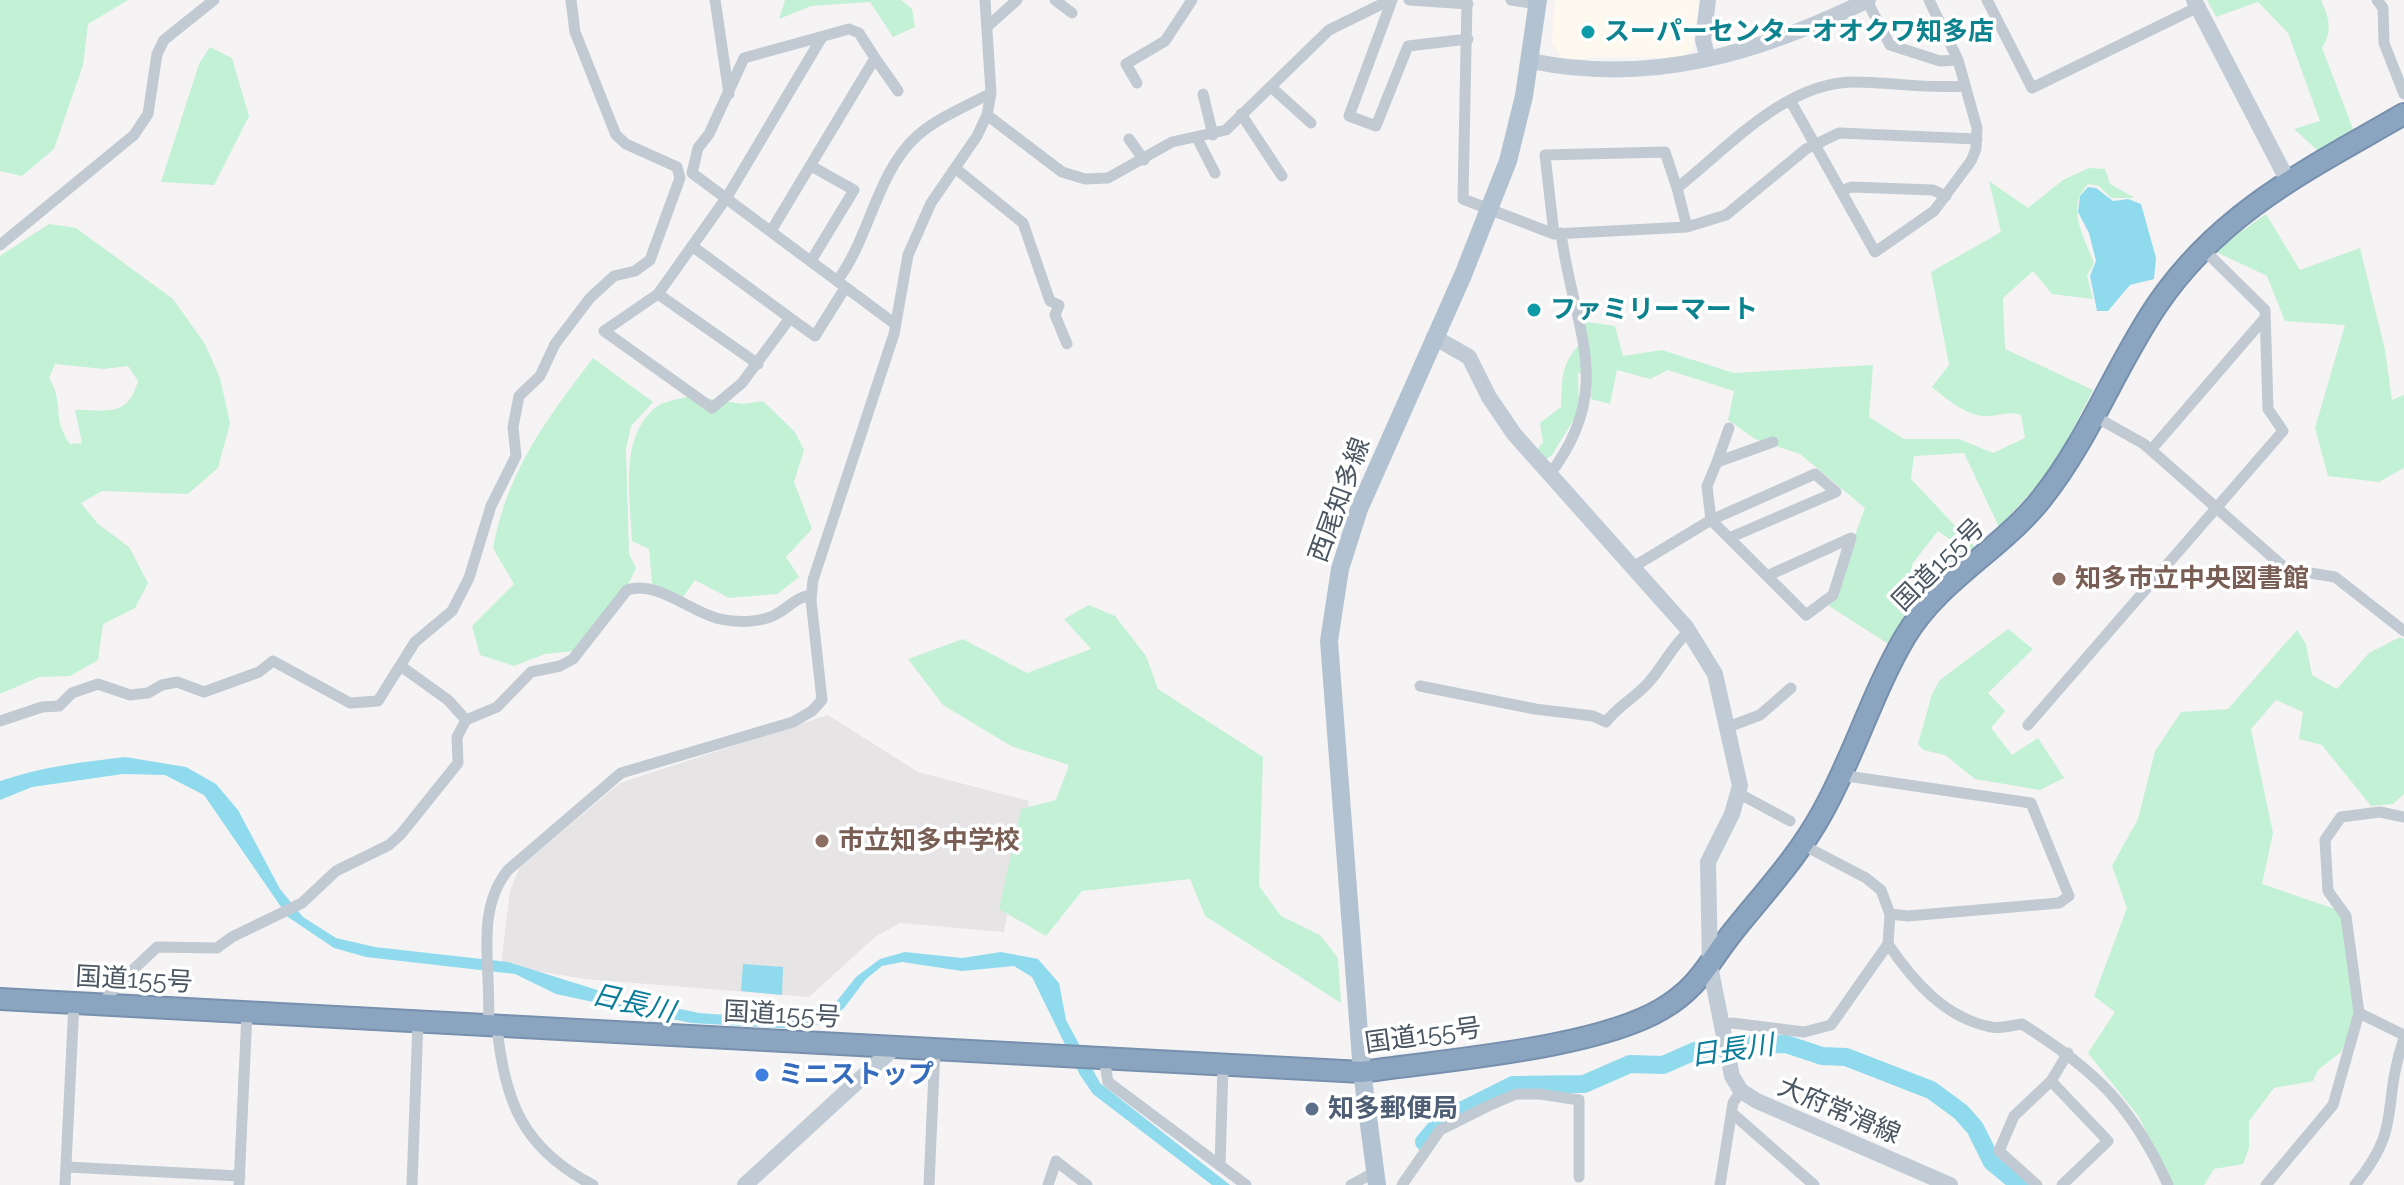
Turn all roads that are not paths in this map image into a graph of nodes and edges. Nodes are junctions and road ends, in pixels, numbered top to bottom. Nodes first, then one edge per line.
1 (214, 0) edge
2 (571, 0) edge
3 (715, 0) edge
4 (985, 0) edge
5 (1017, 0) edge
6 (1055, 0) edge
7 (1192, 0) edge
8 (1391, 0) edge
9 (1409, 0) edge
10 (1511, 0) edge
11 (1708, 0) edge
12 (1867, 0) edge
13 (1929, 0) edge
14 (1987, 0) edge
15 (2377, 0) edge
16 (1467, 2) edge
17 (1538, 2) edge
18 (2196, 3) edge
19 (1072, 13) dead end
20 (987, 27) junction
21 (822, 37) junction
22 (1468, 39) junction
23 (875, 58) junction
24 (1708, 59) junction
25 (1958, 60) junction
26 (1531, 61) junction
27 (1137, 83) dead end
28 (1963, 86) junction
29 (1271, 87) junction
30 (898, 91) dead end
31 (991, 93) junction
32 (1203, 94) dead end
33 (2404, 94) edge
34 (729, 95) junction
35 (1790, 100) junction
36 (1241, 114) junction
37 (2404, 114) edge
38 (987, 115) junction
39 (1311, 123) dead end
40 (1213, 135) junction
41 (1197, 138) junction
42 (1129, 139) dead end
43 (1977, 139) junction
44 (1816, 143) junction
45 (1144, 160) junction
46 (811, 166) junction
47 (955, 168) junction
48 (1215, 173) dead end
49 (1282, 176) dead end
50 (2288, 181) junction
51 (1677, 188) junction
52 (1841, 191) junction
53 (1946, 196) junction
54 (727, 197) junction
55 (1491, 210) junction
56 (1687, 227) junction
57 (771, 231) junction
58 (1558, 234) junction
59 (0, 245) edge
60 (692, 246) junction
61 (2202, 248) junction
62 (811, 261) junction
63 (841, 284) junction
64 (658, 294) junction
65 (790, 318) junction
66 (2264, 319) junction
67 (895, 324) junction
68 (1434, 337) junction
69 (1067, 344) dead end
70 (758, 364) junction
71 (2094, 416) junction
72 (1729, 428) dead end
73 (1773, 442) dead end
74 (2151, 450) junction
75 (1717, 462) junction
76 (1550, 474) junction
77 (2219, 507) junction
78 (1711, 520) junction
79 (1729, 538) junction
80 (1633, 567) junction
81 (1767, 576) junction
82 (811, 595) junction
83 (1689, 631) junction
84 (2404, 631) edge
85 (402, 667) junction
86 (1420, 686) dead end
87 (1791, 688) dead end
88 (466, 720) junction
89 (0, 721) edge
90 (2028, 725) dead end
91 (1728, 727) junction
92 (1840, 775) junction
93 (1738, 793) junction
94 (2404, 817) edge
95 (1790, 821) dead end
96 (1803, 845) junction
97 (1890, 914) junction
98 (1888, 944) junction
99 (1710, 966) junction
100 (0, 999) edge
101 (74, 1003) junction
102 (102, 1005) junction
103 (247, 1012) junction
104 (2359, 1013) junction
105 (418, 1021) junction
106 (493, 1026) junction
107 (2404, 1037) edge
108 (1723, 1039) junction
109 (895, 1047) junction
110 (935, 1048) junction
111 (2068, 1053) junction
112 (1104, 1058) junction
113 (1223, 1065) junction
114 (1362, 1072) junction
115 (2051, 1081) junction
116 (1741, 1091) junction
117 (1732, 1113) junction
118 (1220, 1166) junction
119 (67, 1167) junction
120 (1376, 1176) edge
121 (1579, 1177) dead end
122 (239, 1181) edge
123 (65, 1185) edge
124 (412, 1185) edge
125 (593, 1185) edge
126 (745, 1185) edge
127 (929, 1185) edge
128 (1048, 1185) edge
129 (1087, 1185) edge
130 (1246, 1185) edge
131 (1351, 1185) edge
132 (1402, 1185) edge
133 (1720, 1185) edge
134 (1814, 1185) edge
135 (1950, 1185) edge
136 (2037, 1185) edge
137 (2062, 1185) edge
138 (2168, 1185) edge
139 (2266, 1185) edge
140 (2355, 1185) edge

1 - 59 street
2 - 85 street
3 - 34 street
4 - 20 street
5 - 20 street
6 - 19 street
7 - 27 street
8 - 22 street
8 - 29 street
9 - 16 street
10 - 17 street
11 - 24 street
12 - 24 street
12 - 25 street
13 - 25 street
14 - 18 street
15 - 33 street
16 - 22 street
17 - 26 main road, 西尾知多線
18 - 50 street
20 - 31 street
21 - 23 street
21 - 34 street
21 - 54 street
22 - 55 street
23 - 30 street
23 - 46 street
24 - 26 street
25 - 28 street
26 - 55 main road, 西尾知多線
28 - 35 street
28 - 43 street
29 - 36 street
29 - 39 street
31 - 38 street
31 - 63 street
32 - 40 street
34 - 54 street
35 - 44 street
35 - 51 street
36 - 40 street
36 - 49 street
37 - 50 highway, 国道155号
38 - 45 street
38 - 47 street
40 - 41 street
41 - 45 street
41 - 48 street
42 - 45 street
43 - 44 street
43 - 53 street
44 - 52 street
44 - 56 street
46 - 57 street
46 - 62 street
47 - 67 street
47 - 69 street
50 - 61 highway, 国道155号
51 - 56 street
51 - 58 street
52 - 53 street
52 - 53 street
54 - 57 street
54 - 60 street
55 - 58 street
55 - 68 main road, 西尾知多線
56 - 58 street
57 - 62 street
58 - 76 street
60 - 64 street
60 - 65 street
61 - 66 street
61 - 71 highway, 国道155号
62 - 63 street
63 - 65 street
63 - 67 street
64 - 70 street
64 - 70 street
65 - 70 street
66 - 74 street
66 - 77 street
67 - 82 street
68 - 76 street
68 - 114 main road, 西尾知多線
71 - 74 street
71 - 92 highway, 国道155号
72 - 75 street
73 - 75 street
74 - 77 street
75 - 78 street
76 - 80 street
77 - 84 street
77 - 90 street
78 - 79 street
78 - 79 street
78 - 80 street
79 - 81 street
80 - 83 street
81 - 81 street
82 - 88 street
82 - 106 street
83 - 86 street
83 - 91 street
85 - 88 street
85 - 89 street
87 - 91 street
88 - 102 street
91 - 93 street
92 - 96 highway, 国道155号
92 - 97 street
93 - 95 street
93 - 99 street, 大府常滑線
94 - 104 street
96 - 97 street
96 - 99 highway, 国道155号
97 - 98 street
98 - 108 street
98 - 111 street
99 - 108 street, 大府常滑線
99 - 114 highway, 国道155号
100 - 101 highway, 国道155号
101 - 102 highway, 国道155号
101 - 119 street
102 - 103 highway, 国道155号
103 - 105 highway, 国道155号
103 - 122 street
104 - 107 street
104 - 139 street
105 - 106 highway, 国道155号
105 - 124 street
106 - 109 highway, 国道155号
106 - 125 street
107 - 140 street
108 - 116 street, 大府常滑線
109 - 110 highway, 国道155号
109 - 126 street
110 - 112 highway, 国道155号
110 - 127 street
111 - 115 street
111 - 138 street
112 - 113 highway, 国道155号
112 - 118 street
113 - 114 highway, 国道155号
113 - 118 street
114 - 120 main road, 西尾知多線
115 - 136 street
115 - 137 street
116 - 117 street
116 - 135 street, 大府常滑線
117 - 133 street
117 - 134 street
118 - 130 street
119 - 122 street
119 - 123 street
120 - 131 street
121 - 132 street
128 - 129 street

